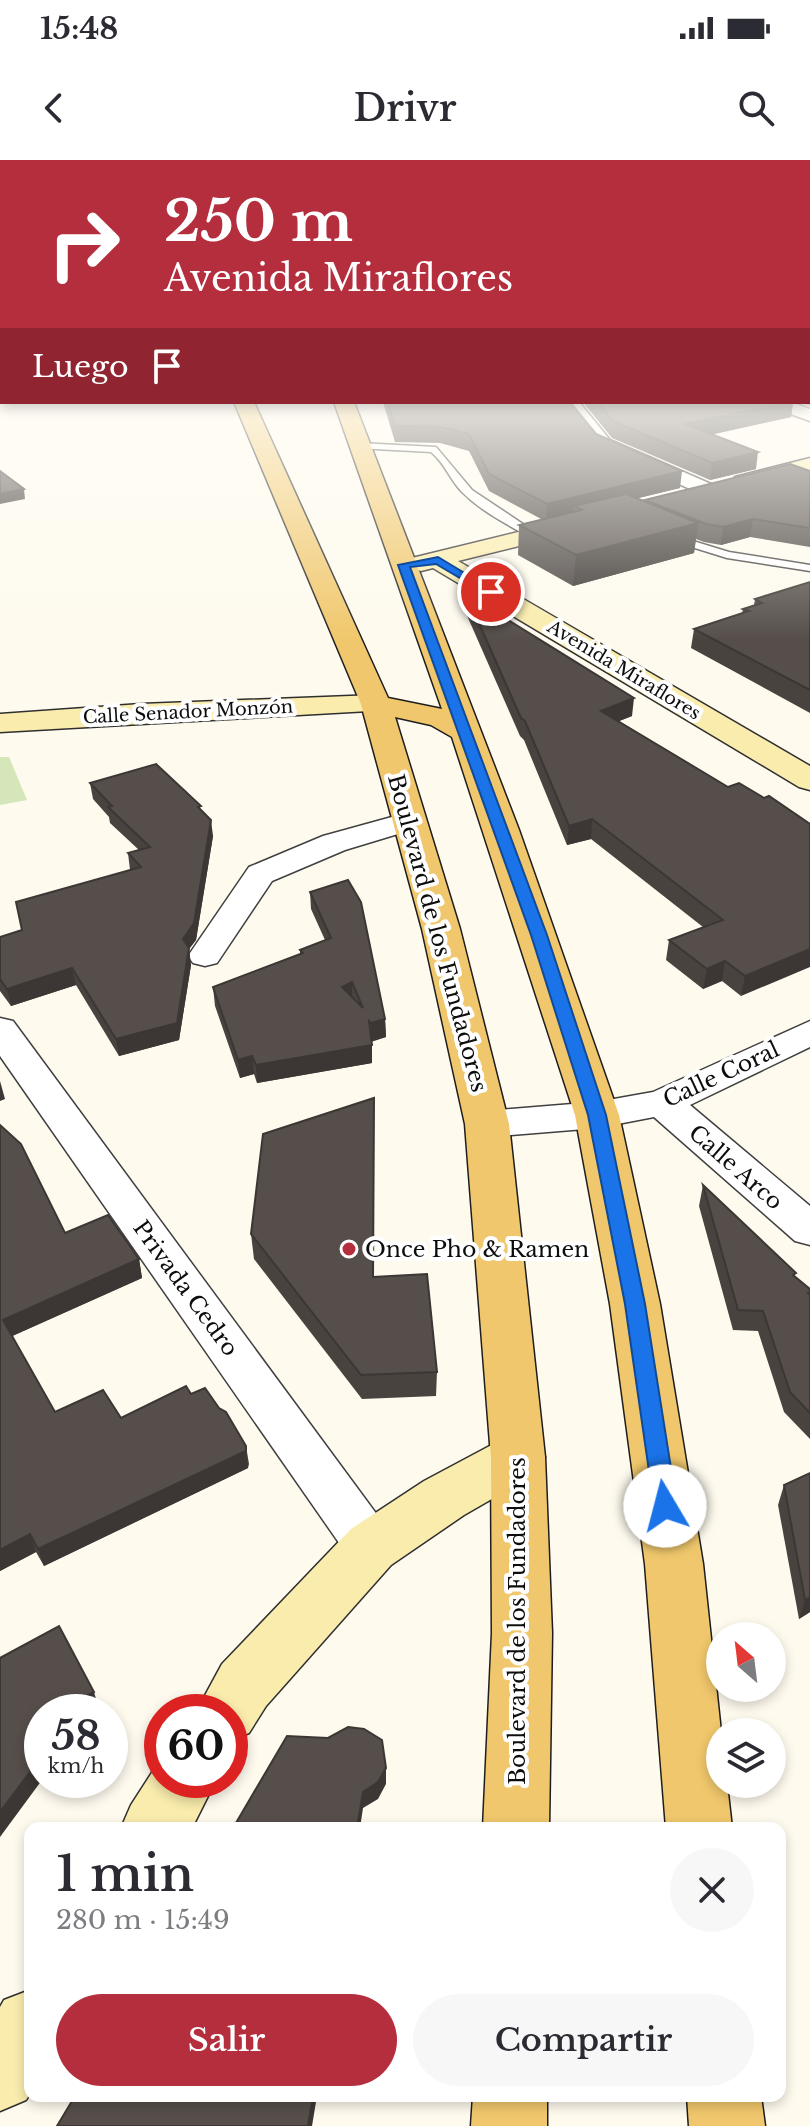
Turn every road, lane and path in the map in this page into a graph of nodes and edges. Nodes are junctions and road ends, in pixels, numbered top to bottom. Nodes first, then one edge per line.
1 (267, 456) edge
2 (363, 456) edge
3 (442, 456) edge
4 (630, 456) edge
5 (810, 465) edge
6 (711, 491) junction
7 (680, 499) edge
8 (591, 521) edge
9 (660, 533) edge
10 (535, 536) junction
11 (438, 560) junction
12 (404, 565) junction
13 (810, 568) edge
14 (376, 704) junction
15 (0, 723) edge
16 (467, 733) junction
17 (810, 780) edge
18 (410, 821) junction
19 (205, 956) dead end
20 (0, 1029) edge
21 (810, 1033) edge
22 (662, 1103) junction
23 (597, 1115) junction
24 (487, 1124) junction
25 (810, 1230) edge
26 (518, 1457) junction
27 (371, 1547) junction
28 (238, 1694) edge
29 (173, 1798) edge
30 (158, 1822) edge
31 (516, 1822) edge
32 (698, 1822) edge
33 (24, 2036) edge
34 (0, 2074) edge
35 (510, 2102) edge
36 (725, 2102) edge
37 (509, 2126) edge
38 (727, 2126) edge

1 - 14 main road, Boulevard de los Fundadores
2 - 12 main road
3 - 10 lane
4 - 6 street
5 - 6 street
6 - 7 street
8 - 10 street
9 - 13 lane
10 - 11 street
11 - 12 street
11 - 17 street, Avenida Miraflores
12 - 16 main road
14 - 15 street, Calle Senador Monzón
14 - 16 main road
14 - 18 main road, Boulevard de los Fundadores
16 - 23 main road
18 - 19 street
18 - 24 main road, Boulevard de los Fundadores
20 - 27 street, Privada Cedro
21 - 22 street, Calle Coral
22 - 23 street, Calle Coral
22 - 25 street, Calle Arco
23 - 24 street, Calle Coral
23 - 32 main road
24 - 26 main road, Boulevard de los Fundadores
26 - 27 street
26 - 31 main road, Boulevard de los Fundadores
27 - 28 street
29 - 30 street
33 - 34 street
35 - 37 main road
36 - 38 main road

